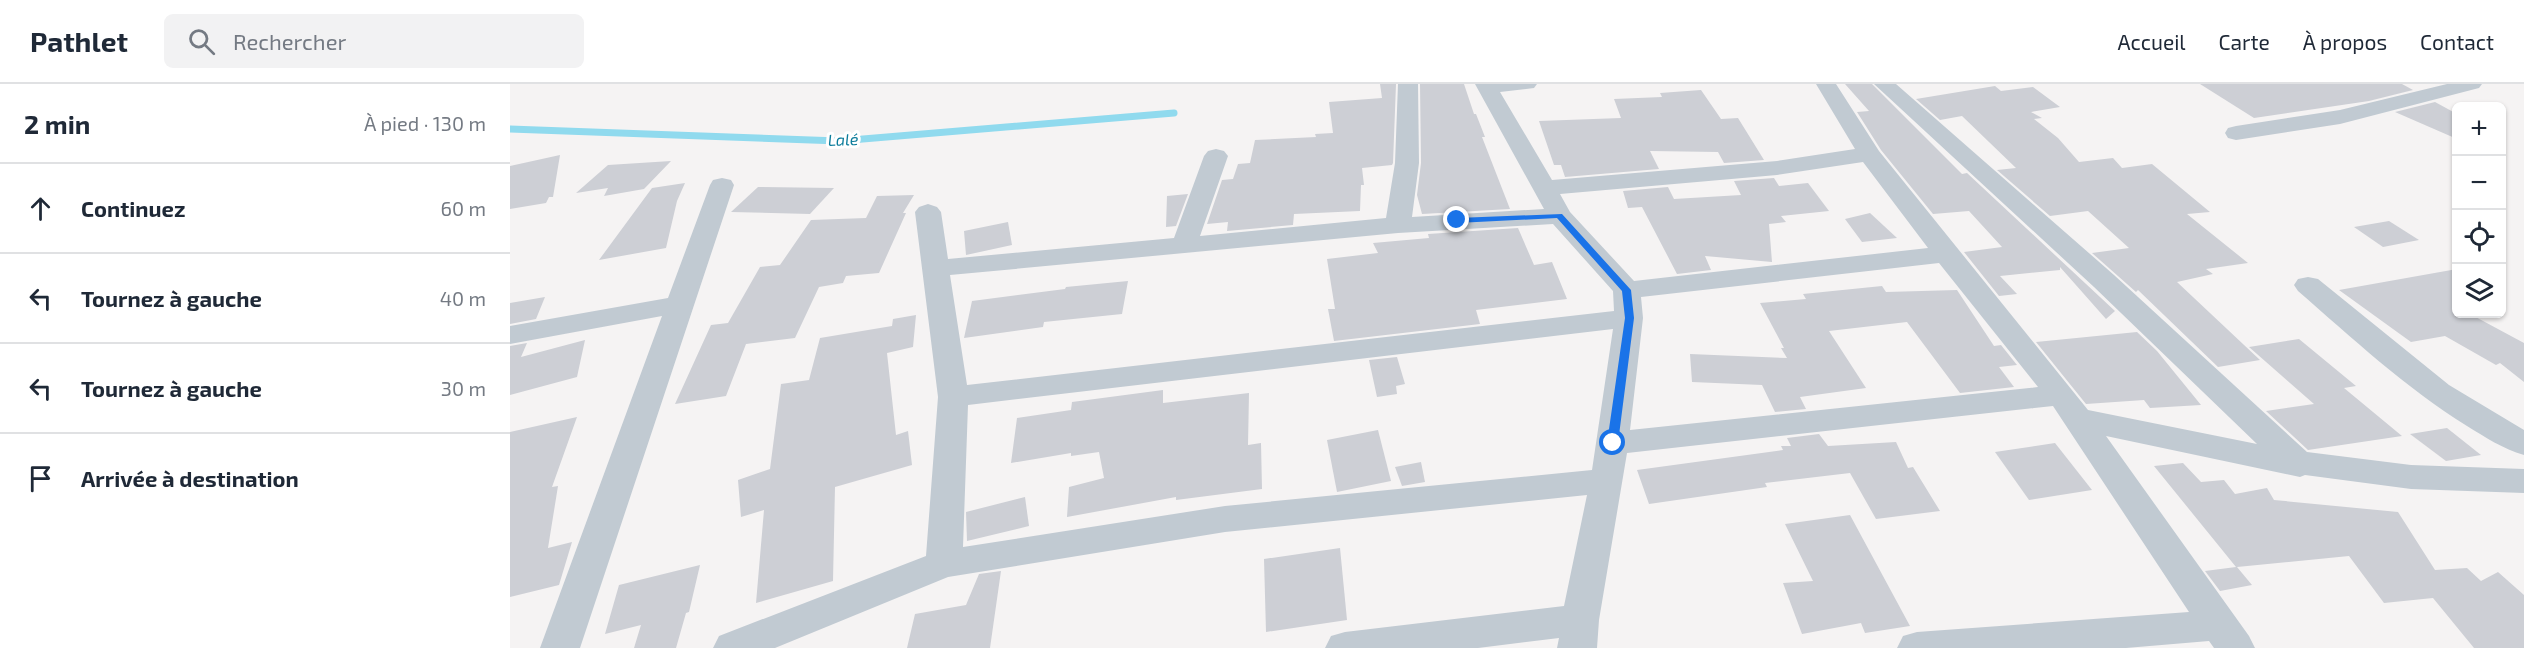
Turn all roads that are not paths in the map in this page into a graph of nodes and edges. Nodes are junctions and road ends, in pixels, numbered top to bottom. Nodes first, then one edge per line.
1 (1408, 84) edge
2 (1527, 84) edge
3 (1826, 84) edge
4 (1884, 84) edge
5 (2472, 84) edge
6 (1485, 85) edge
7 (2236, 133) dead end
8 (1869, 154) junction
9 (1216, 156) dead end
10 (722, 185) dead end
11 (1544, 188) junction
12 (928, 212) dead end
13 (1560, 216) junction
14 (1398, 225) junction
15 (1184, 245) junction
16 (1946, 254) junction
17 (936, 268) junction
18 (2308, 285) dead end
19 (1628, 304) junction
20 (680, 305) junction
21 (510, 335) edge
22 (953, 397) junction
23 (2069, 407) junction
24 (1613, 443) junction
25 (2524, 444) edge
26 (2300, 465) junction
27 (1607, 481) junction
28 (2524, 481) edge
29 (944, 564) junction
30 (1578, 634) edge
31 (2227, 636) edge
32 (560, 648) edge
33 (733, 648) edge
34 (1345, 648) edge
35 (1917, 648) edge

1 - 14 street
2 - 6 street
3 - 8 street
4 - 26 street
5 - 7 street
6 - 11 street
8 - 11 street
8 - 16 street
9 - 15 street
10 - 20 street
11 - 13 street
12 - 17 street
13 - 14 street
13 - 19 street
14 - 15 street
15 - 17 street
16 - 19 street
16 - 23 street
17 - 22 street
18 - 25 street
19 - 22 street
19 - 24 street
20 - 21 street
20 - 32 street
22 - 29 street
23 - 24 street
23 - 26 street
23 - 31 street
24 - 27 street
26 - 28 street
27 - 29 street
27 - 30 street
29 - 33 street
30 - 34 street
31 - 35 street

